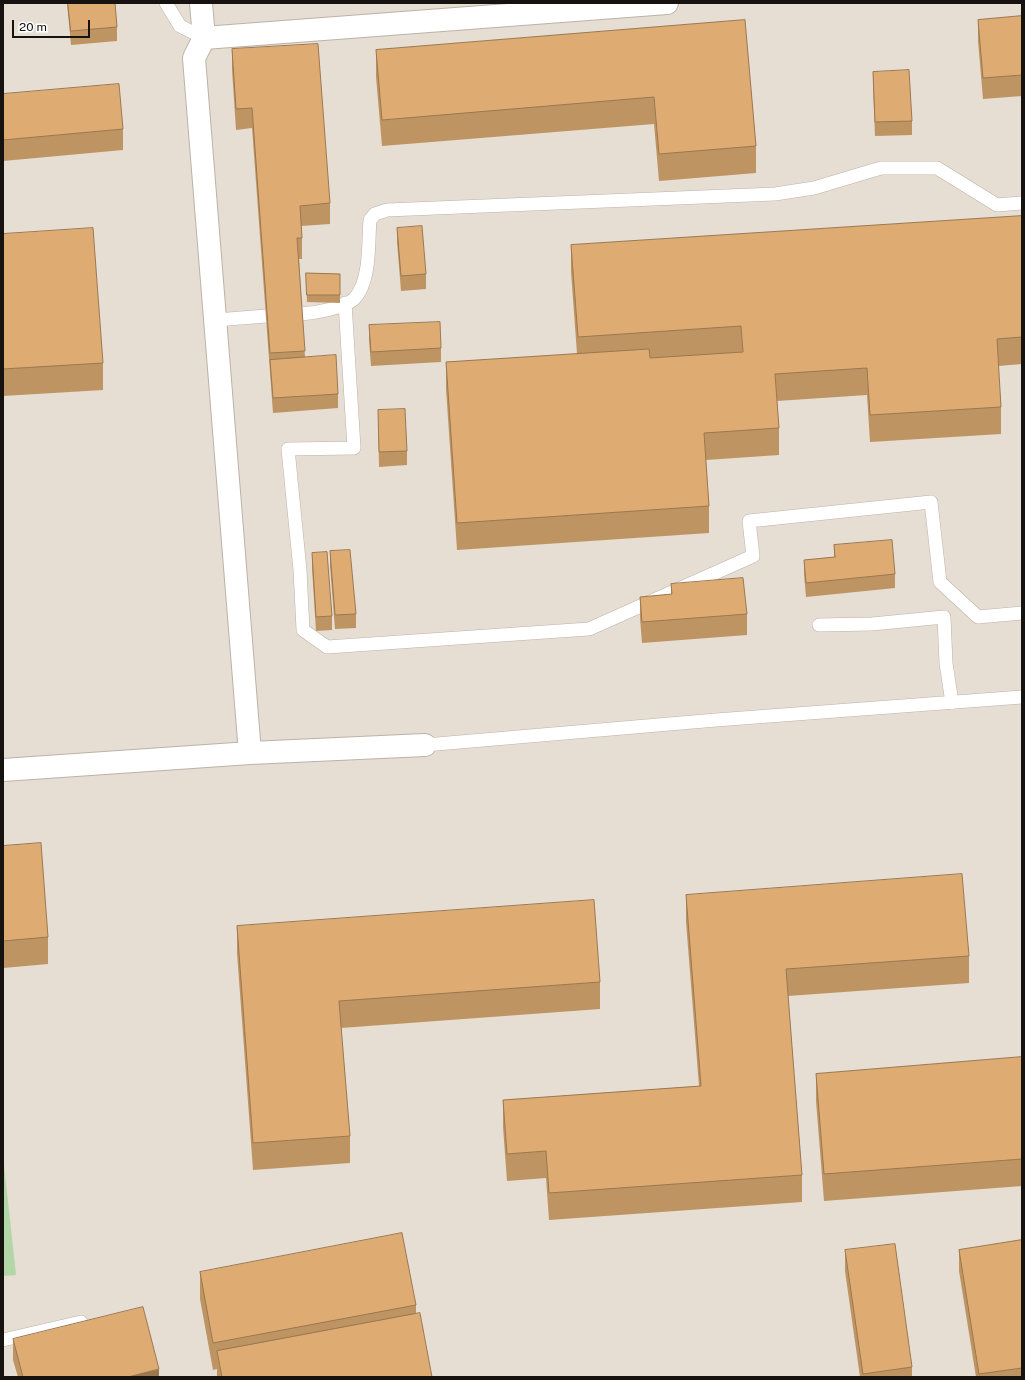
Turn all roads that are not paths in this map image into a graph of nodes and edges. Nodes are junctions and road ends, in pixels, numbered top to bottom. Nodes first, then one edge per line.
1 (166, 3) edge
2 (202, 3) edge
3 (667, 3) edge
4 (596, 5) edge
5 (204, 38) junction
6 (1022, 203) edge
7 (345, 303) junction
8 (301, 314) edge
9 (266, 316) edge
10 (216, 320) junction
11 (1022, 613) edge
12 (819, 625) dead end
13 (1022, 698) edge
14 (952, 703) junction
15 (425, 744) joint
16 (250, 752) junction
17 (3, 770) edge
18 (93, 1320) edge
19 (3, 1340) edge

1 - 5 lane
2 - 5 street
3 - 4 street
4 - 5 street
5 - 10 street
6 - 7 lane
7 - 8 lane
7 - 11 lane
9 - 10 lane
10 - 16 street
12 - 14 lane
13 - 14 lane
14 - 15 lane
15 - 16 street
16 - 17 street
18 - 19 lane

